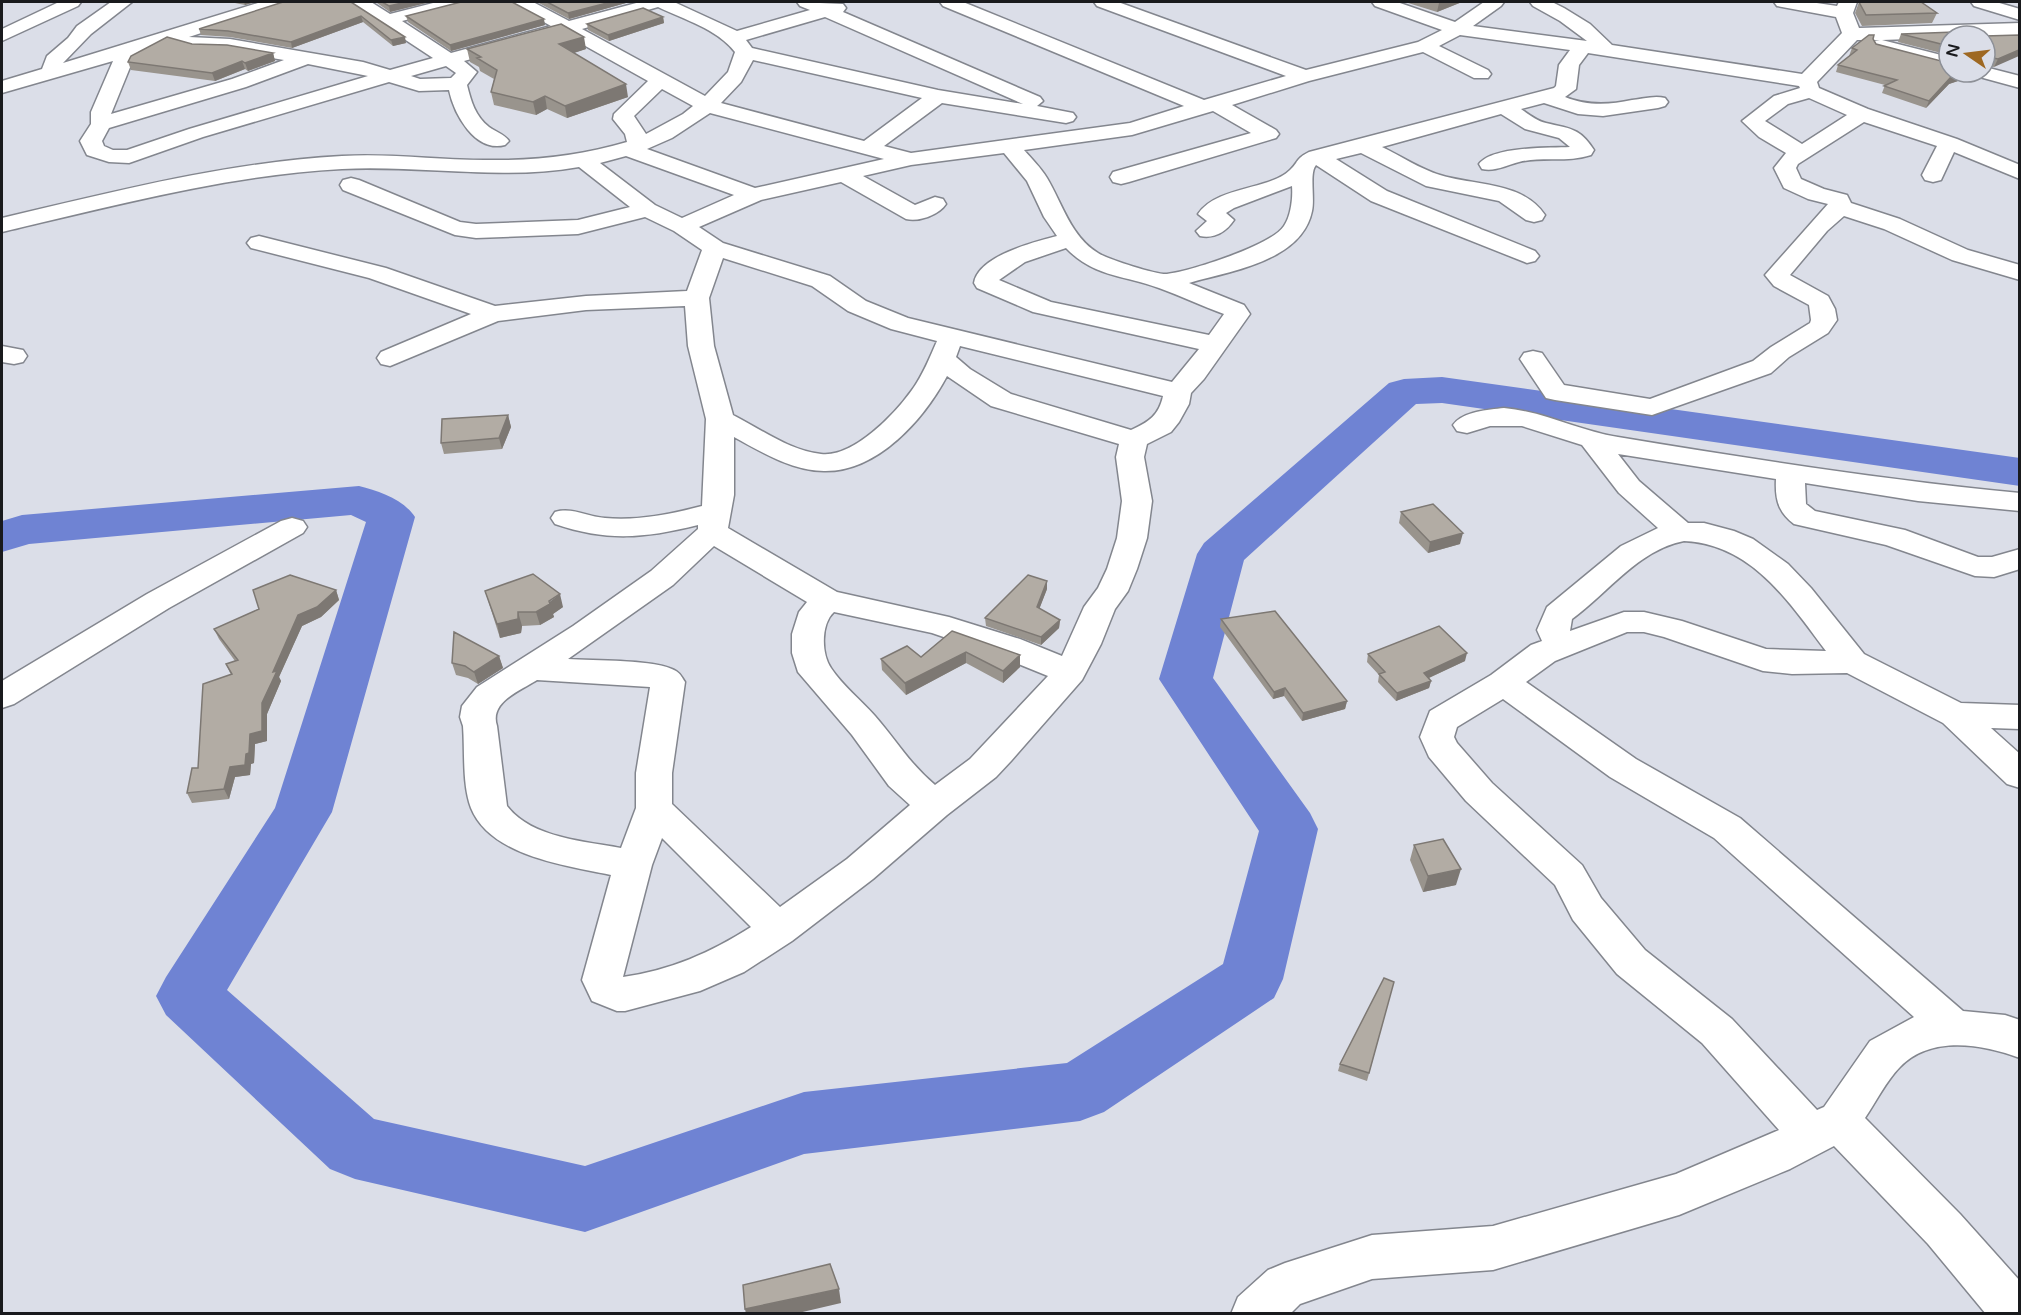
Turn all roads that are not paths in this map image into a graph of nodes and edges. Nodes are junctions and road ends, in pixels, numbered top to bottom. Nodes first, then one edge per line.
1 (72, 2) edge
2 (123, 2) edge
3 (277, 2) edge
4 (360, 2) edge
5 (456, 2) edge
6 (521, 2) edge
7 (660, 2) edge
8 (806, 2) edge
9 (949, 2) edge
10 (1103, 2) edge
11 (1381, 2) edge
12 (1494, 2) edge
13 (1539, 2) edge
14 (1784, 2) edge
15 (1980, 2) edge
16 (850, 5) dead end
17 (1155, 5) dead end
18 (1846, 7) edge
19 (827, 11) junction
20 (1134, 12) junction
21 (2019, 15) edge
22 (386, 20) junction
23 (567, 28) junction
24 (1457, 29) junction
25 (2019, 29) edge
26 (2, 36) edge
27 (1849, 36) junction
28 (169, 37) junction
29 (740, 45) junction
30 (1425, 46) junction
31 (1583, 47) junction
32 (1606, 50) junction
33 (127, 51) junction
34 (305, 58) junction
35 (1937, 59) edge
36 (451, 60) junction
37 (51, 73) junction
38 (1481, 74) dead end
39 (1305, 76) junction
40 (1997, 76) edge
41 (391, 77) junction
42 (659, 81) junction
43 (2019, 82) edge
44 (457, 84) junction
45 (1809, 86) junction
46 (2, 87) edge
47 (938, 96) junction
48 (1548, 97) junction
49 (1658, 102) dead end
50 (708, 105) junction
51 (1208, 105) junction
52 (1503, 106) junction
53 (1861, 114) junction
54 (1066, 117) junction
55 (101, 124) junction
56 (1089, 136) junction
57 (498, 141) dead end
58 (1950, 143) junction
59 (1362, 145) junction
60 (1010, 146) junction
61 (634, 148) junction
62 (868, 148) junction
63 (1802, 153) junction
64 (1317, 158) junction
65 (582, 159) junction
66 (911, 159) junction
67 (1490, 164) dead end
68 (2019, 173) edge
69 (1300, 174) junction
70 (845, 175) junction
71 (1933, 176) dead end
72 (1121, 177) dead end
73 (351, 185) dead end
74 (754, 195) junction
75 (1839, 203) junction
76 (935, 204) dead end
77 (647, 210) junction
78 (1534, 215) dead end
79 (2, 225) edge
80 (682, 226) junction
81 (1208, 231) dead end
82 (1071, 240) junction
83 (259, 243) dead end
84 (715, 248) junction
85 (2012, 248) dead end
86 (1527, 256) dead end
87 (2019, 273) edge
88 (1166, 282) junction
89 (697, 298) junction
90 (493, 314) junction
91 (1214, 344) junction
92 (946, 348) junction
93 (390, 358) dead end
94 (1533, 359) dead end
95 (1178, 391) junction
96 (1581, 398) junction
97 (720, 420) junction
98 (1467, 425) dead end
99 (1563, 427) junction
100 (1134, 440) junction
101 (1593, 441) junction
102 (1791, 472) junction
103 (2019, 502) edge
104 (566, 518) dead end
105 (714, 521) junction
106 (292, 527) dead end
107 (1681, 532) junction
108 (2019, 558) edge
109 (826, 600) junction
110 (1560, 645) junction
111 (1852, 662) junction
112 (531, 668) junction
113 (1070, 672) junction
114 (1503, 683) junction
115 (2, 696) edge
116 (1955, 715) junction
117 (2019, 717) edge
118 (2019, 775) edge
119 (934, 805) junction
120 (654, 808) junction
121 (633, 865) junction
122 (778, 930) junction
123 (1953, 1027) junction
124 (2015, 1034) edge
125 (1825, 1129) junction
126 (1255, 1314) edge
127 (2017, 1314) edge

1 - 26 street
2 - 37 street
3 - 28 street
4 - 22 street
5 - 22 street
6 - 23 street
7 - 23 street
7 - 29 street
8 - 19 street
9 - 51 street
10 - 20 street
11 - 24 street
12 - 24 street
13 - 32 street
14 - 18 street
15 - 21 street
16 - 19 street
17 - 20 street
18 - 27 street
19 - 29 street
19 - 54 street
20 - 39 street
22 - 36 street
23 - 36 street
23 - 42 street
24 - 30 street
24 - 31 street
25 - 27 street
27 - 35 street
27 - 45 street
28 - 33 street
28 - 34 street
29 - 47 street
29 - 50 street
30 - 38 street
30 - 39 street
31 - 32 street
31 - 48 street
32 - 45 street
33 - 37 street
33 - 55 street
34 - 41 street
34 - 55 street
36 - 41 street
36 - 44 street
37 - 46 street
39 - 51 street
40 - 43 street
41 - 44 street
41 - 55 street
42 - 50 street
42 - 61 street
44 - 57 street
45 - 53 street
45 - 63 street
47 - 54 street
47 - 62 street
48 - 49 street
48 - 52 street
50 - 61 street
50 - 62 street
51 - 56 street
51 - 72 street
52 - 59 street
52 - 67 street
53 - 58 street
53 - 63 street
54 - 56 street
56 - 60 street
58 - 68 street
58 - 71 street
59 - 64 street
59 - 78 street
60 - 66 street
60 - 82 street
61 - 65 street
61 - 74 street
62 - 66 street
63 - 75 street
64 - 69 street
64 - 86 street
65 - 77 street
65 - 79 street
66 - 70 street
69 - 81 street
69 - 88 street
70 - 74 street
70 - 76 street
73 - 77 street
74 - 80 street
75 - 85 street
75 - 87 street
75 - 96 street
77 - 80 street
80 - 84 street
82 - 88 street
82 - 91 street
83 - 90 street
84 - 89 street
84 - 92 street
88 - 91 street
89 - 90 street
89 - 97 street
90 - 93 street
91 - 95 street
92 - 95 street
92 - 97 street
92 - 100 street
94 - 96 street
95 - 100 street
96 - 99 street
97 - 105 street
98 - 99 street
99 - 101 street
100 - 113 street
101 - 102 street
101 - 107 street
102 - 103 street
102 - 108 street
104 - 105 street
105 - 109 street
105 - 112 street
106 - 115 street
107 - 110 street
107 - 111 street
109 - 113 street
109 - 119 street
110 - 111 street
110 - 114 street
111 - 116 street
112 - 120 street
112 - 121 street
113 - 119 street
114 - 123 street
114 - 125 street
116 - 117 street
116 - 118 street
119 - 122 street
120 - 121 street
120 - 122 street
121 - 122 street
123 - 124 street
123 - 125 street
125 - 126 street
125 - 127 street

